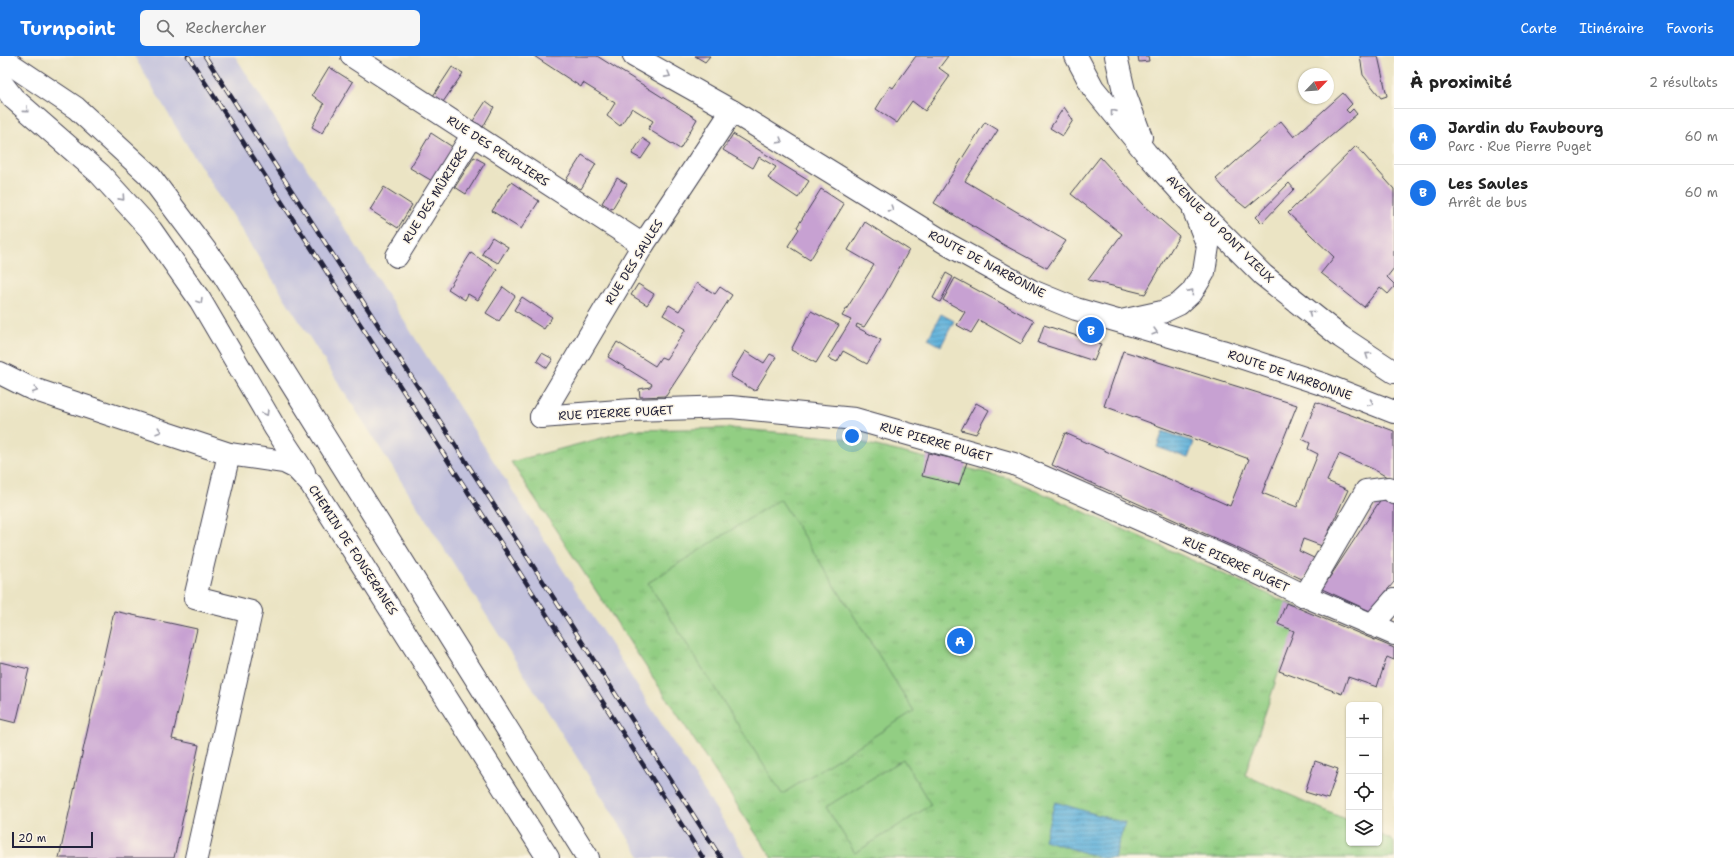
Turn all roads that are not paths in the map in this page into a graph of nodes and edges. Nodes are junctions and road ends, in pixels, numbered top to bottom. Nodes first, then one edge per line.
1 (0, 56) edge
2 (352, 56) edge
3 (634, 56) edge
4 (1076, 56) edge
5 (1116, 56) edge
6 (0, 81) edge
7 (732, 111) junction
8 (473, 134) junction
9 (1146, 153) junction
10 (1190, 202) junction
11 (643, 245) junction
12 (397, 256) dead end
13 (1117, 321) junction
14 (1394, 372) edge
15 (0, 373) edge
16 (1394, 412) edge
17 (541, 417) joint
18 (229, 454) junction
19 (311, 484) junction
20 (1394, 493) edge
21 (1305, 596) junction
22 (1394, 600) edge
23 (1372, 625) junction
24 (1394, 634) edge
25 (196, 858) edge
26 (548, 858) edge
27 (588, 858) edge

1 - 27 street
2 - 8 street, RUE DES PEUPLIERS
3 -> 7 street, ROUTE DE NARBONNE
9 -> 4 street, AVENUE DU PONT VIEUX
5 - 9 street
6 -> 19 street
7 - 11 street, RUE DES SAULES
7 -> 13 street, ROUTE DE NARBONNE
8 - 11 street, RUE DES PEUPLIERS
8 - 12 street, RUE DES MÛRIERS
9 - 10 street, AVENUE DU PONT VIEUX
13 -> 10 street
14 -> 10 street, AVENUE DU PONT VIEUX
11 - 17 street, RUE DES SAULES
13 -> 16 street, ROUTE DE NARBONNE
15 -> 18 street, CHEMIN DE FONSERANES
17 - 21 street, RUE PIERRE PUGET
18 - 19 street, CHEMIN DE FONSERANES
18 - 25 street
19 - 26 street, CHEMIN DE FONSERANES
20 - 21 street, RUE PIERRE PUGET
21 - 23 street, RUE PIERRE PUGET
22 - 23 street
23 - 24 street, RUE PIERRE PUGET

